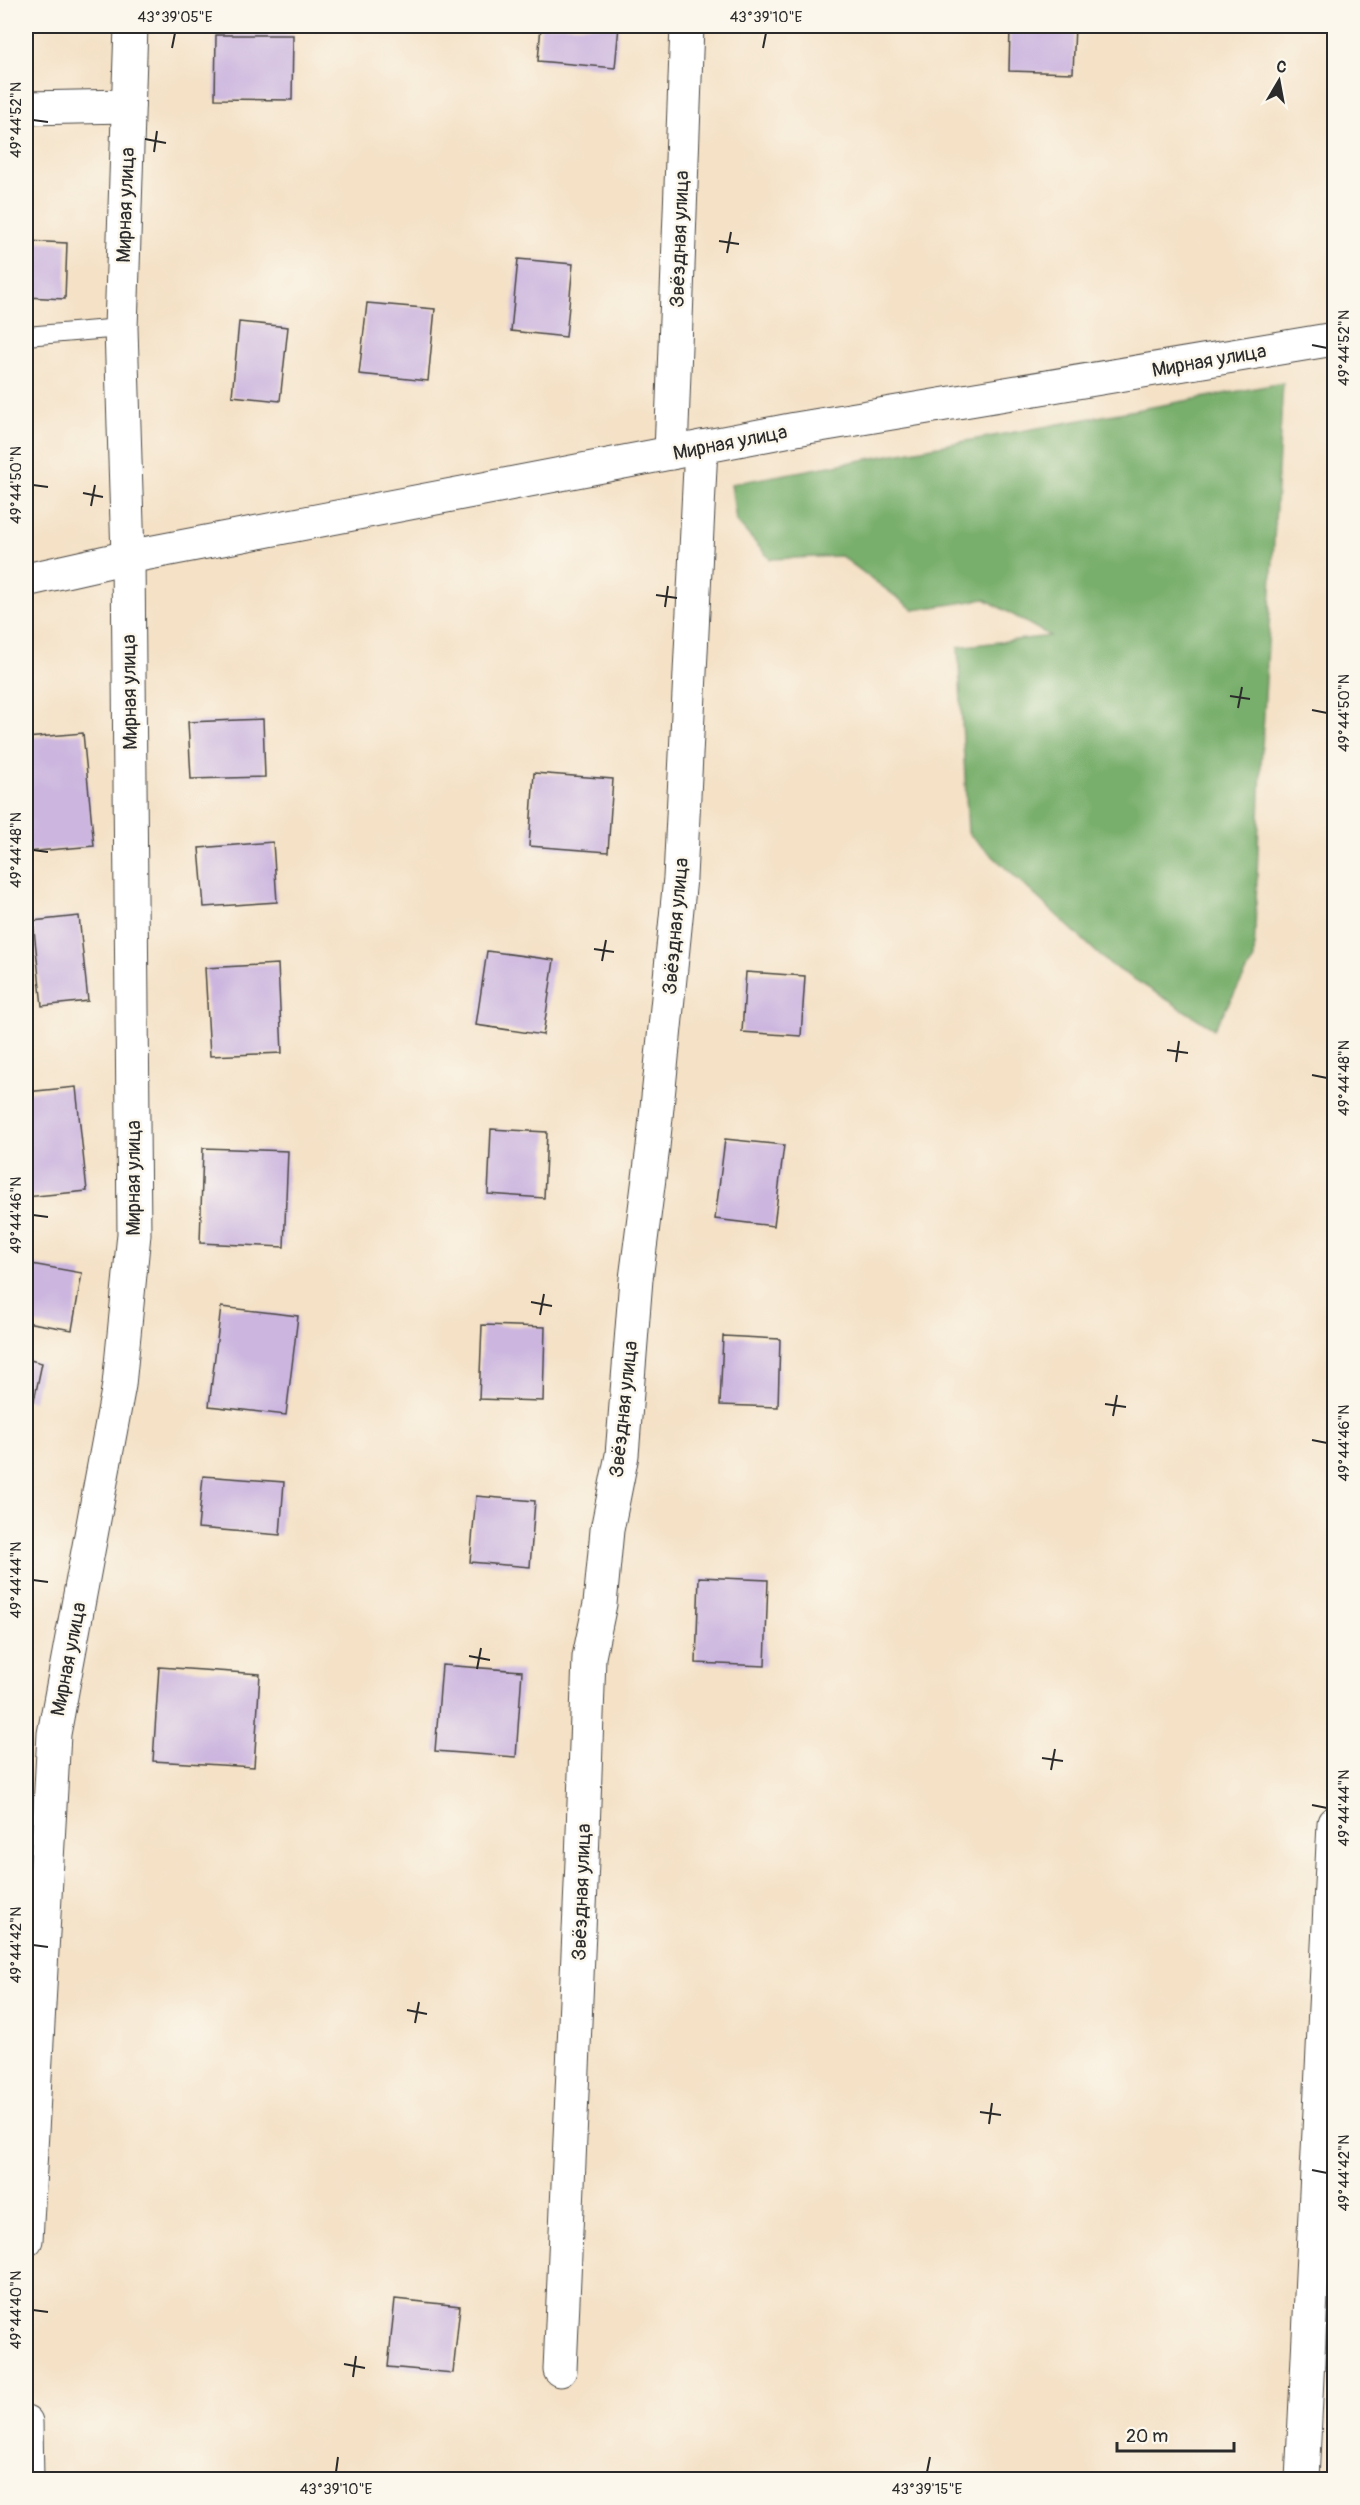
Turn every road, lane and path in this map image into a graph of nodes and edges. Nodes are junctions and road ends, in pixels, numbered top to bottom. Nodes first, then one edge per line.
1 (130, 26) edge
2 (687, 26) edge
3 (128, 106) junction
4 (26, 108) edge
5 (120, 328) junction
6 (26, 336) edge
7 (1335, 339) edge
8 (686, 450) junction
9 (128, 557) junction
10 (26, 580) edge
11 (50, 1793) junction
12 (1335, 1823) edge
13 (26, 1937) edge
14 (26, 2240) edge
15 (560, 2370) dead end
16 (26, 2422) edge
17 (27, 2480) edge
18 (1302, 2480) edge

1 - 3 street, Мирная улица
2 - 8 street, Звёздная улица
3 - 4 street
3 - 5 street, Мирная улица
5 - 6 lane
5 - 9 street, Мирная улица
7 - 8 street, Мирная улица
8 - 9 street, Мирная улица
8 - 15 street, Звёздная улица
9 - 10 street, Мирная улица
9 - 11 street, Мирная улица
11 - 13 street, Мирная улица
11 - 14 street, Мирная улица
12 - 18 street
16 - 17 street

